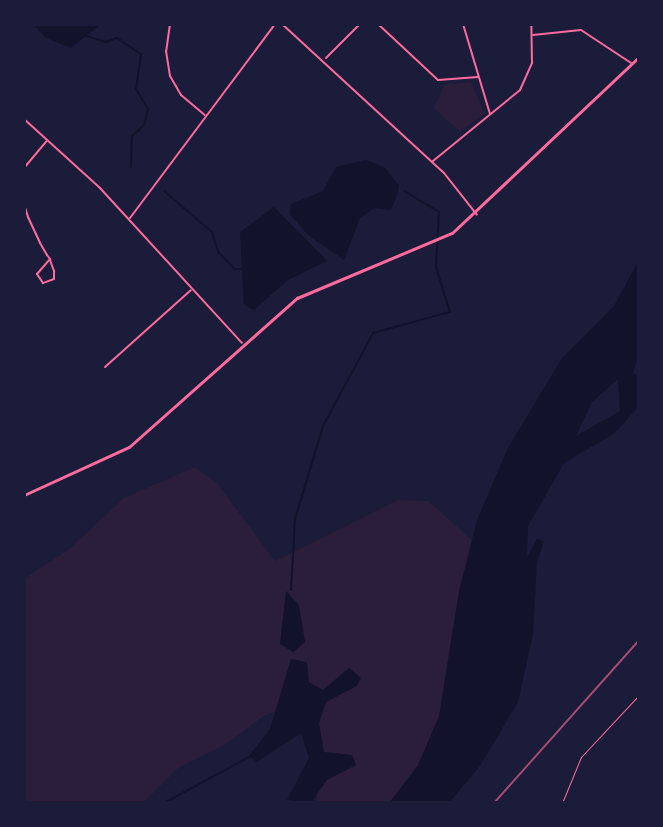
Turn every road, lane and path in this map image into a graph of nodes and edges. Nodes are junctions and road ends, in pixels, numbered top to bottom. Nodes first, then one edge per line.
1 (170, 24) edge
2 (275, 24) edge
3 (282, 24) edge
4 (360, 24) edge
5 (378, 24) edge
6 (463, 24) edge
7 (531, 24) edge
8 (584, 24) edge
9 (581, 30) junction
10 (533, 35) junction
11 (639, 57) edge
12 (325, 59) junction
13 (632, 64) junction
14 (478, 77) junction
15 (491, 115) junction
16 (206, 116) junction
17 (24, 119) edge
18 (48, 140) junction
19 (432, 162) junction
20 (24, 168) edge
21 (24, 204) edge
22 (477, 215) junction
23 (130, 219) junction
24 (50, 259) junction
25 (192, 290) junction
26 (243, 344) junction
27 (105, 367) dead end
28 (24, 495) edge
29 (639, 695) edge
30 (562, 803) edge

1 - 16 street
2 - 16 street
3 - 12 street
4 - 12 street
5 - 14 street
6 - 14 street
7 - 10 street
8 - 9 street
9 - 10 street
9 - 13 street
10 - 15 street
11 - 13 main road
12 - 19 street
13 - 22 main road
14 - 15 street
15 - 19 street
16 - 23 street
17 - 18 street
18 - 20 street
18 - 23 street
19 - 22 street
21 - 24 street
22 - 26 main road
23 - 25 street
24 - 24 street
25 - 26 street
25 - 27 street
26 - 28 main road
29 - 30 lane

